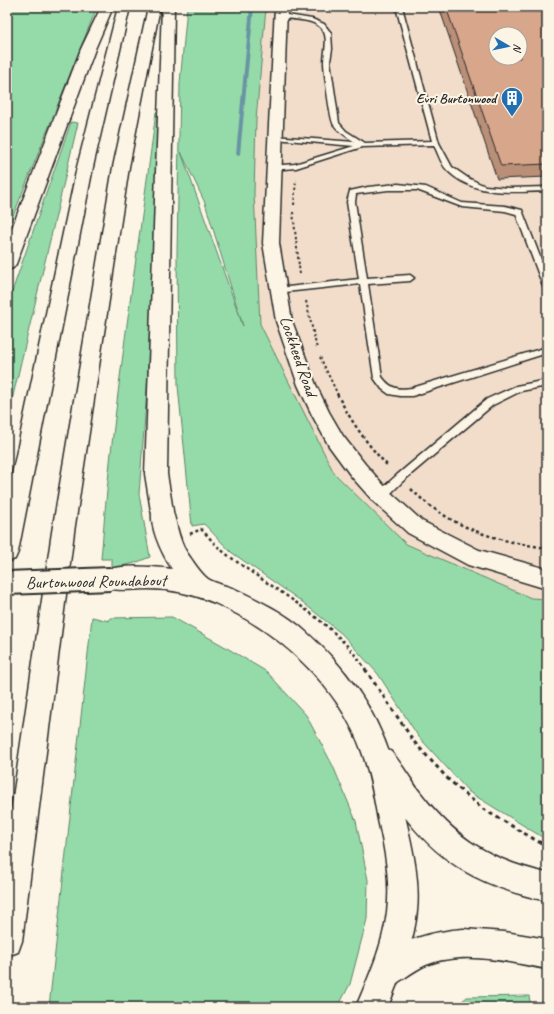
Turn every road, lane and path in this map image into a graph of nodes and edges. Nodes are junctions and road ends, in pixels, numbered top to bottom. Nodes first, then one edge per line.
1 (107, 7) edge
2 (124, 7) edge
3 (154, 7) edge
4 (168, 7) edge
5 (399, 7) edge
6 (281, 11) edge
7 (275, 137) junction
8 (436, 143) junction
9 (364, 145) junction
10 (274, 168) junction
11 (296, 184) dead end
12 (547, 189) edge
13 (7, 264) edge
14 (300, 277) dead end
15 (410, 278) dead end
16 (363, 281) junction
17 (547, 286) edge
18 (279, 291) junction
19 (305, 299) dead end
20 (547, 350) edge
21 (547, 383) edge
22 (375, 454) dead end
23 (381, 496) junction
24 (434, 510) dead end
25 (547, 548) edge
26 (7, 552) edge
27 (547, 579) edge
28 (7, 583) edge
29 (200, 586) junction
30 (375, 751) junction
31 (547, 887) edge
32 (7, 941) edge
33 (547, 954) edge
34 (387, 973) junction
35 (372, 1007) edge

1 - 13 main road
2 - 26 main road
3 - 32 main road
4 - 29 main road
5 - 8 lane
6 - 7 street, Lockheed Road
6 - 9 lane
7 - 9 lane
7 - 10 street, Lockheed Road
8 - 9 lane
8 - 12 lane
9 - 10 lane
10 - 18 street, Lockheed Road
11 - 14 path
15 - 16 lane
16 - 17 lane
16 - 18 lane
16 - 20 lane
18 - 23 street, Lockheed Road
19 - 22 path
21 - 23 lane
23 - 27 street, Lockheed Road
24 - 25 path
28 - 29 main road, Burtonwood Roundabout, bridge
29 - 30 main road, Burtonwood Roundabout
30 - 31 main road
30 - 34 main road, Burtonwood Roundabout
33 - 34 main road
34 - 35 main road, Burtonwood Roundabout

